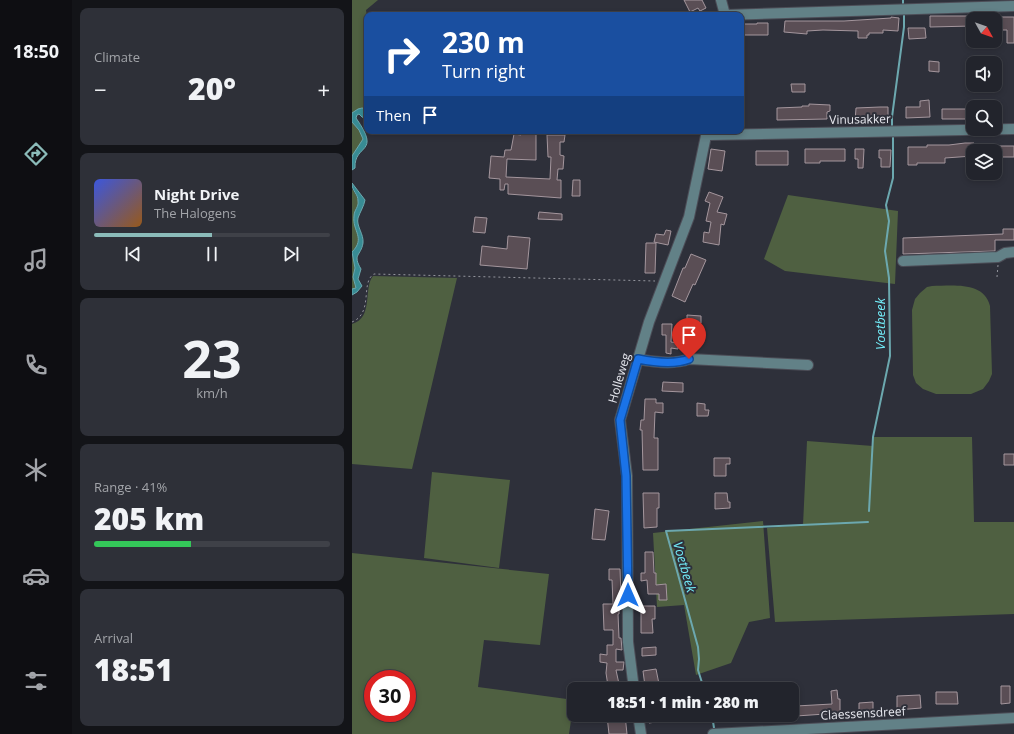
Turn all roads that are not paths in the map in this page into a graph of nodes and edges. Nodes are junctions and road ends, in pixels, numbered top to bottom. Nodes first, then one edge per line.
1 (721, 0) edge
2 (981, 3) edge
3 (1014, 6) edge
4 (724, 12) edge
5 (744, 14) edge
6 (1014, 129) edge
7 (744, 133) edge
8 (707, 134) edge
9 (1014, 252) edge
10 (904, 261) dead end
11 (638, 359) junction
12 (808, 365) dead end
13 (633, 682) edge
14 (1014, 718) edge
15 (639, 722) edge
16 (641, 734) edge
17 (713, 734) edge

1 - 4 street
2 - 3 street
2 - 5 street
6 - 7 street, Vinusakker
8 - 11 street, Holleweg
9 - 10 street
11 - 12 street
11 - 13 street, Holleweg
14 - 17 street, Claessensdreef
15 - 16 street

